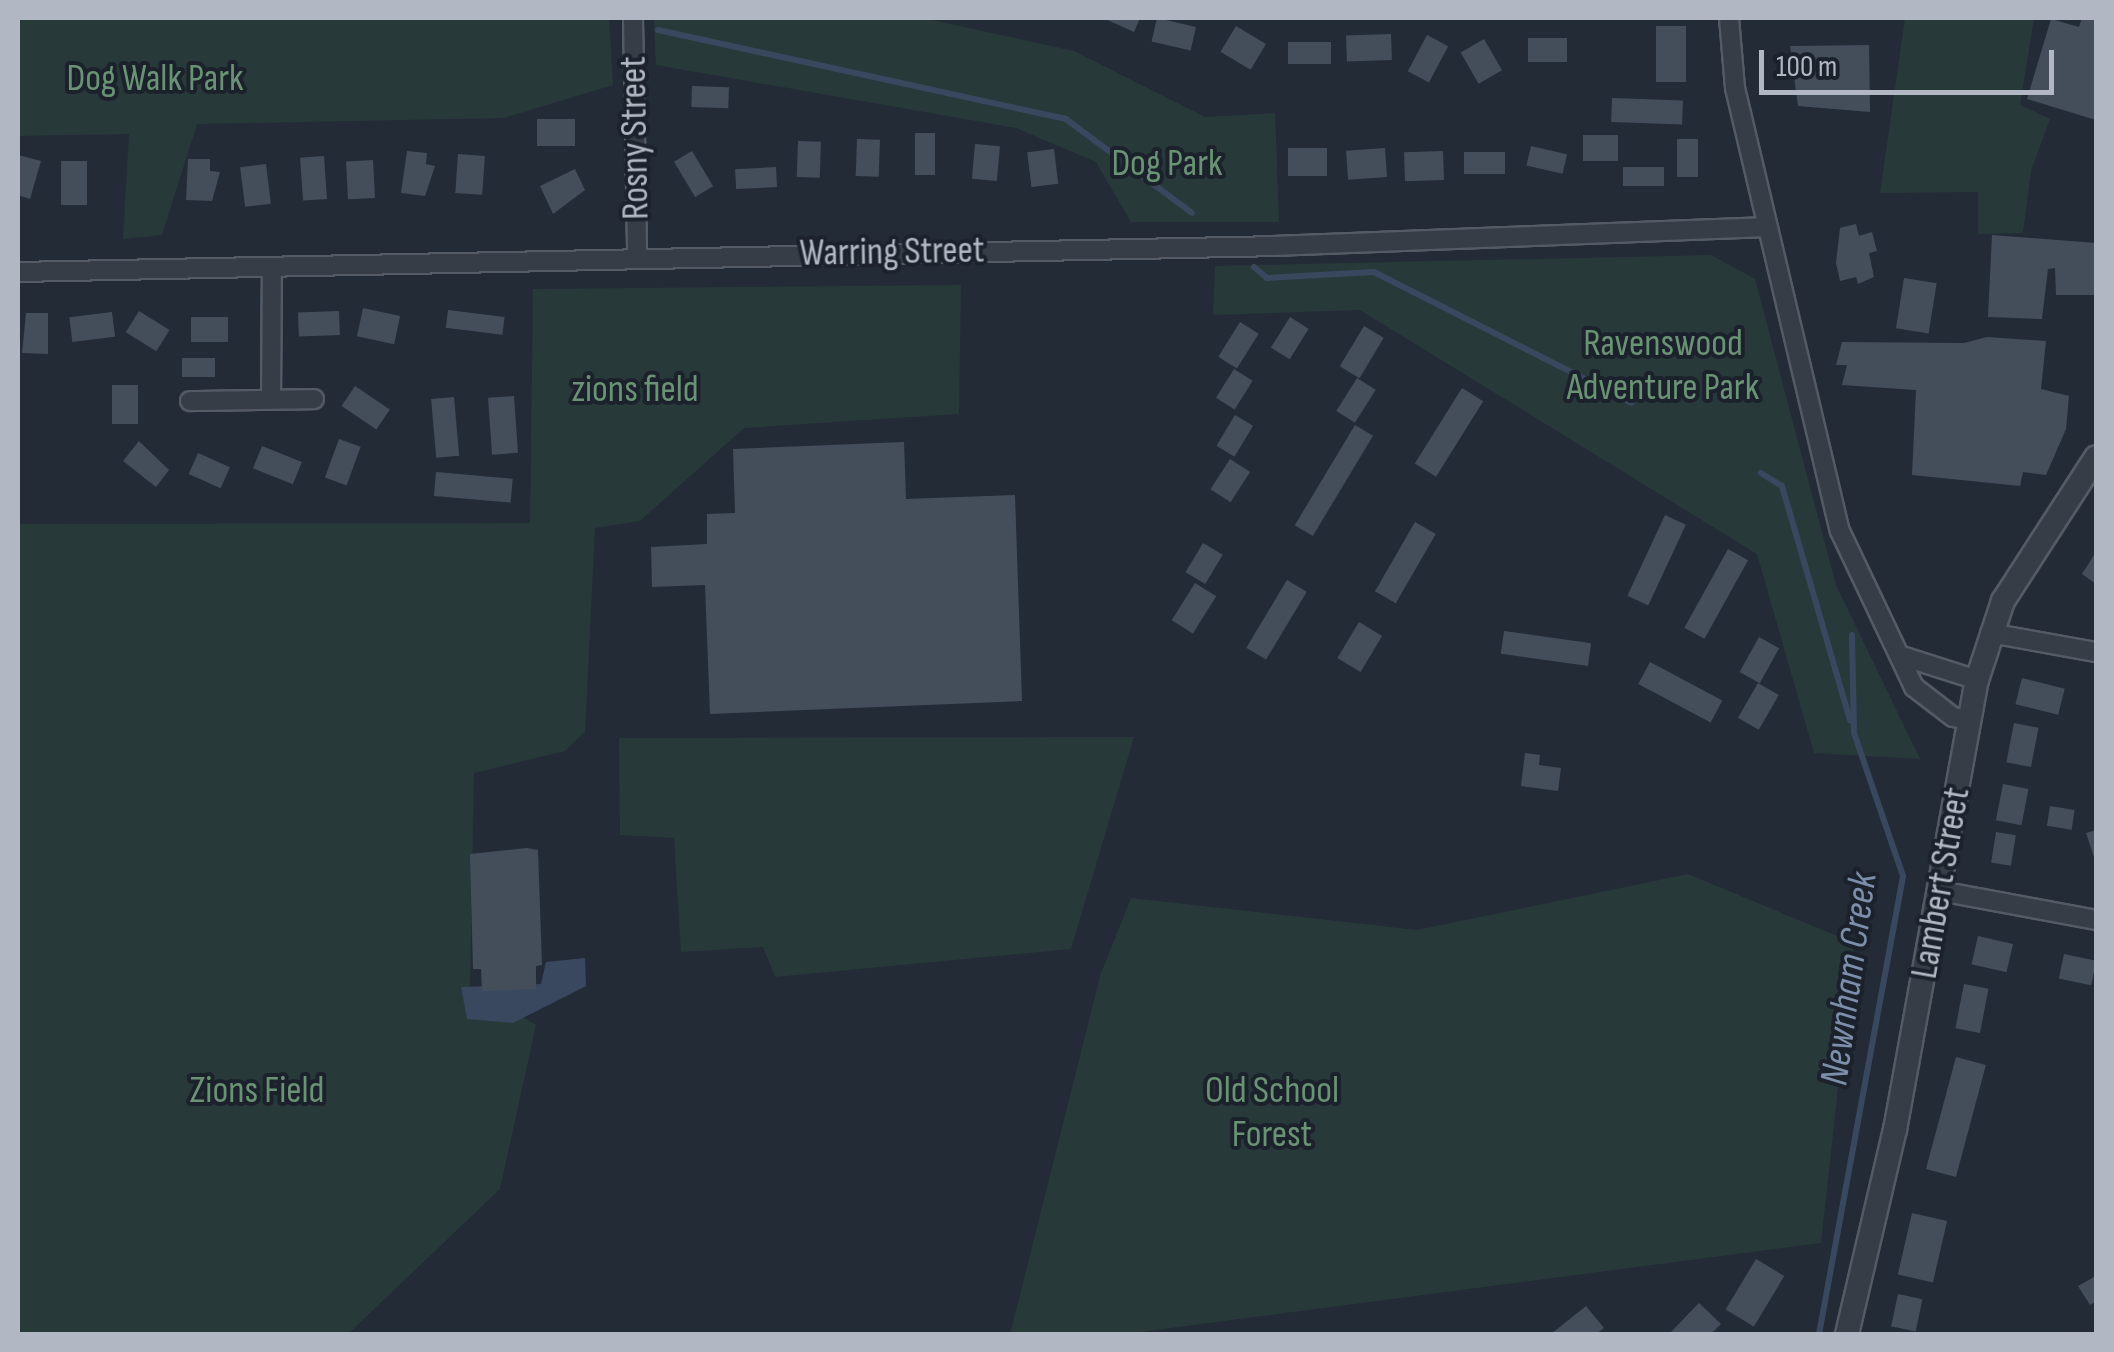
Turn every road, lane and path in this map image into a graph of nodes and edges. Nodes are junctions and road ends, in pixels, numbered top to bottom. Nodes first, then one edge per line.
1 (633, 18) edge
2 (1730, 18) edge
3 (1766, 228) junction
4 (637, 259) junction
5 (272, 268) junction
6 (18, 272) edge
7 (314, 399) dead end
8 (271, 400) junction
9 (190, 401) dead end
10 (2096, 456) edge
11 (1990, 633) junction
12 (2096, 652) edge
13 (1902, 656) junction
14 (1977, 680) junction
15 (1968, 720) junction
16 (1940, 891) junction
17 (2096, 920) edge
18 (1848, 1334) edge

1 - 4 street, Rosny Street
2 - 3 street
3 - 4 street, Warring Street
3 - 13 street
4 - 5 street, Warring Street
5 - 6 street, Warring Street
5 - 8 street
7 - 8 street
8 - 9 street
10 - 11 street, Lambert Street
11 - 12 street
11 - 14 street, Lambert Street
13 - 14 street
13 - 15 street
14 - 15 street, Lambert Street
15 - 16 street, Lambert Street
16 - 17 street
16 - 18 street, Lambert Street

